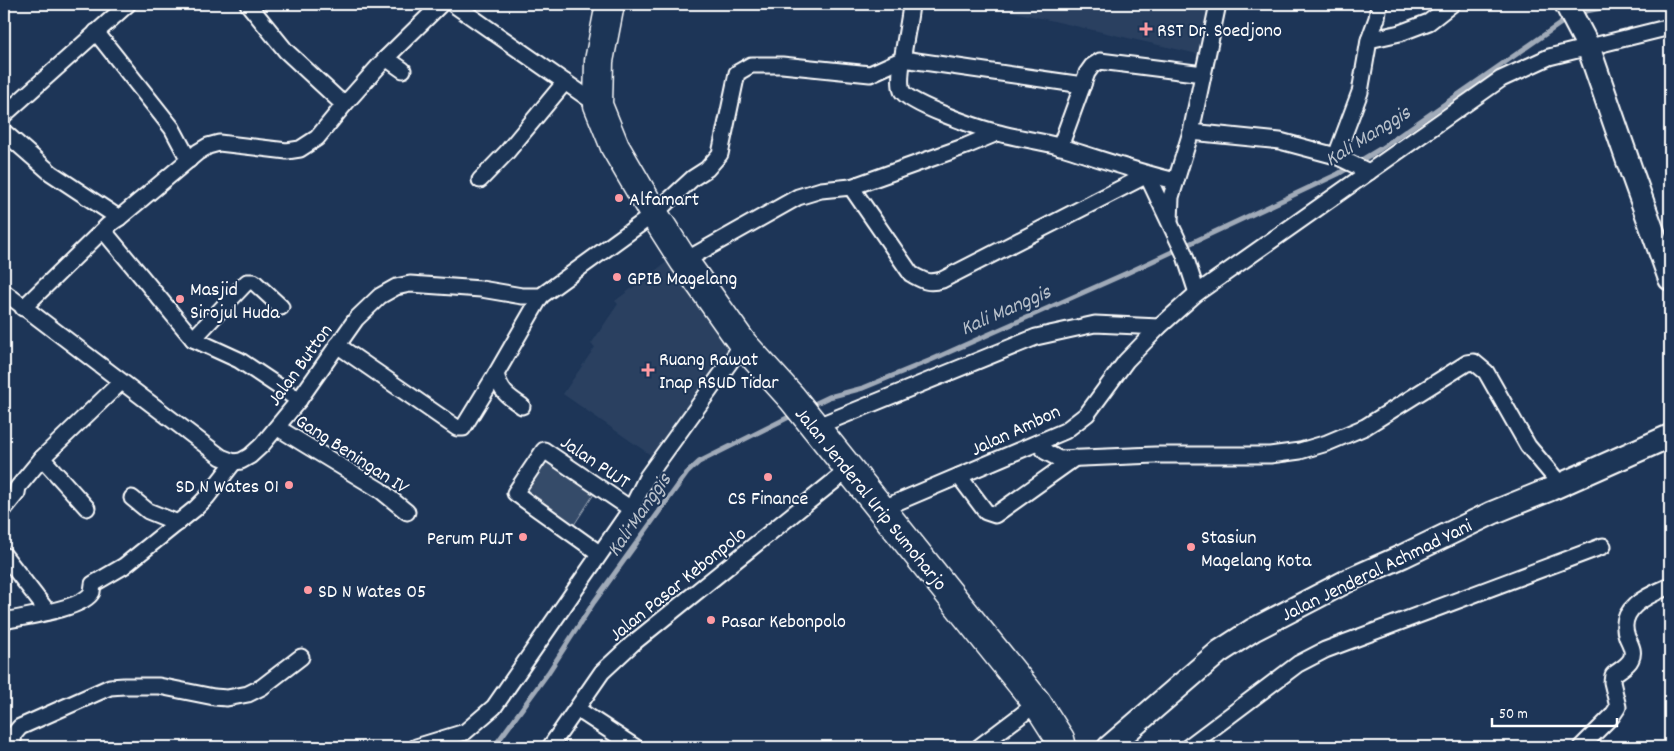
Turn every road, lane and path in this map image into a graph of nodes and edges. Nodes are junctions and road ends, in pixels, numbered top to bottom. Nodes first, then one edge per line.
1 (128, 4) edge
2 (248, 4) edge
3 (441, 4) edge
4 (453, 4) edge
5 (610, 4) edge
6 (911, 4) edge
7 (1218, 4) edge
8 (1379, 4) edge
9 (1452, 4) edge
10 (1566, 4) edge
11 (1670, 27) edge
12 (96, 32) junction
13 (1369, 40) junction
14 (1588, 46) junction
15 (386, 58) junction
16 (903, 59) junction
17 (403, 70) dead end
18 (1203, 74) junction
19 (565, 82) junction
20 (1083, 85) junction
21 (344, 105) junction
22 (598, 105) junction
23 (4, 115) edge
24 (4, 132) edge
25 (1191, 132) junction
26 (997, 133) junction
27 (1060, 147) junction
28 (1342, 159) junction
29 (189, 160) junction
30 (1366, 171) junction
31 (1147, 175) junction
32 (480, 180) dead end
33 (1176, 181) junction
34 (851, 187) junction
35 (654, 214) junction
36 (114, 221) junction
37 (1169, 223) junction
38 (684, 261) junction
39 (1670, 279) edge
40 (4, 292) edge
41 (1197, 293) junction
42 (540, 296) junction
43 (282, 307) dead end
44 (23, 308) junction
45 (1159, 327) junction
46 (193, 339) junction
47 (743, 344) junction
48 (336, 346) junction
49 (496, 374) junction
50 (121, 382) junction
51 (299, 400) junction
52 (522, 406) dead end
53 (813, 425) junction
54 (278, 428) junction
55 (1670, 436) edge
56 (1039, 444) junction
57 (42, 458) junction
58 (1075, 458) junction
59 (234, 462) junction
60 (849, 469) junction
61 (959, 476) junction
62 (1561, 485) junction
63 (132, 498) dead end
64 (87, 508) dead end
65 (4, 509) edge
66 (631, 509) junction
67 (881, 509) junction
68 (407, 512) dead end
69 (178, 523) junction
70 (1602, 546) dead end
71 (600, 553) junction
72 (4, 555) edge
73 (1670, 586) edge
74 (48, 612) junction
75 (4, 621) edge
76 (301, 656) dead end
77 (1037, 703) junction
78 (577, 709) junction
79 (12, 747) edge
80 (416, 747) edge
81 (550, 747) edge
82 (635, 747) edge
83 (979, 747) edge
84 (1062, 747) edge
85 (1109, 747) edge
86 (1188, 747) edge
87 (1581, 747) edge

1 - 12 street
2 - 21 street
3 - 15 street
4 - 19 street
5 - 22 highway, Jalan Jenderal Urip Sumoharjo
6 - 16 street
7 - 18 street
8 - 13 street
9 - 13 street
10 - 14 main road
11 - 14 street, Jalan Ambon
12 - 23 street
12 - 29 street
13 - 28 street
14 - 30 street, Jalan Ambon
14 - 39 main road
15 - 17 street
15 - 21 street
16 - 20 street
16 - 26 street
16 - 35 street
18 - 20 street
18 - 25 street
19 - 22 street
19 - 32 street
20 - 27 street
21 - 29 street
22 - 35 highway, Jalan Jenderal Urip Sumoharjo
24 - 36 street
25 - 28 street
25 - 33 street
26 - 27 street
26 - 34 street
27 - 31 street
28 - 30 street
29 - 36 street
30 - 41 street, Jalan Ambon
31 - 33 street
31 - 34 street
31 - 37 street
33 - 37 street
34 - 38 street
35 - 38 highway, Jalan Jenderal Urip Sumoharjo
35 - 42 street
36 - 44 street
36 - 46 street
37 - 41 street
38 - 47 highway, Jalan Jenderal Urip Sumoharjo
40 - 44 street
41 - 45 street, Jalan Ambon
42 - 48 street, Jalan Button
42 - 49 street
43 - 46 street
44 - 50 street
45 - 53 street
45 - 56 street, Jalan Ambon
46 - 51 street
47 - 53 highway, Jalan Jenderal Urip Sumoharjo
47 - 66 street
48 - 49 street
48 - 51 street, Jalan Button
49 - 52 street
50 - 57 street
50 - 59 street
51 - 54 street, Jalan Button
53 - 60 highway, Jalan Jenderal Urip Sumoharjo
54 - 59 street, Jalan Button
54 - 68 street, Gang Beningan IV
55 - 62 main road, Jalan Jenderal Achmad Yani
56 - 58 street
56 - 61 street, Jalan Ambon
57 - 64 street
57 - 65 street
58 - 61 street
58 - 62 street
59 - 69 street
60 - 67 highway, Jalan Jenderal Urip Sumoharjo
60 - 78 street, Jalan Pasar Kebonpolo
61 - 67 street, Jalan Ambon
62 - 85 main road, Jalan Jenderal Achmad Yani
63 - 69 street
66 - 71 street
66 - 71 street, Jalan PUJT
67 - 77 highway, Jalan Jenderal Urip Sumoharjo
69 - 74 street
70 - 86 street
71 - 80 street
72 - 74 street
73 - 87 street
74 - 75 street
76 - 79 street
77 - 83 street
77 - 84 highway, Jalan Jenderal Urip Sumoharjo
78 - 81 street, Jalan Pasar Kebonpolo
78 - 82 street

